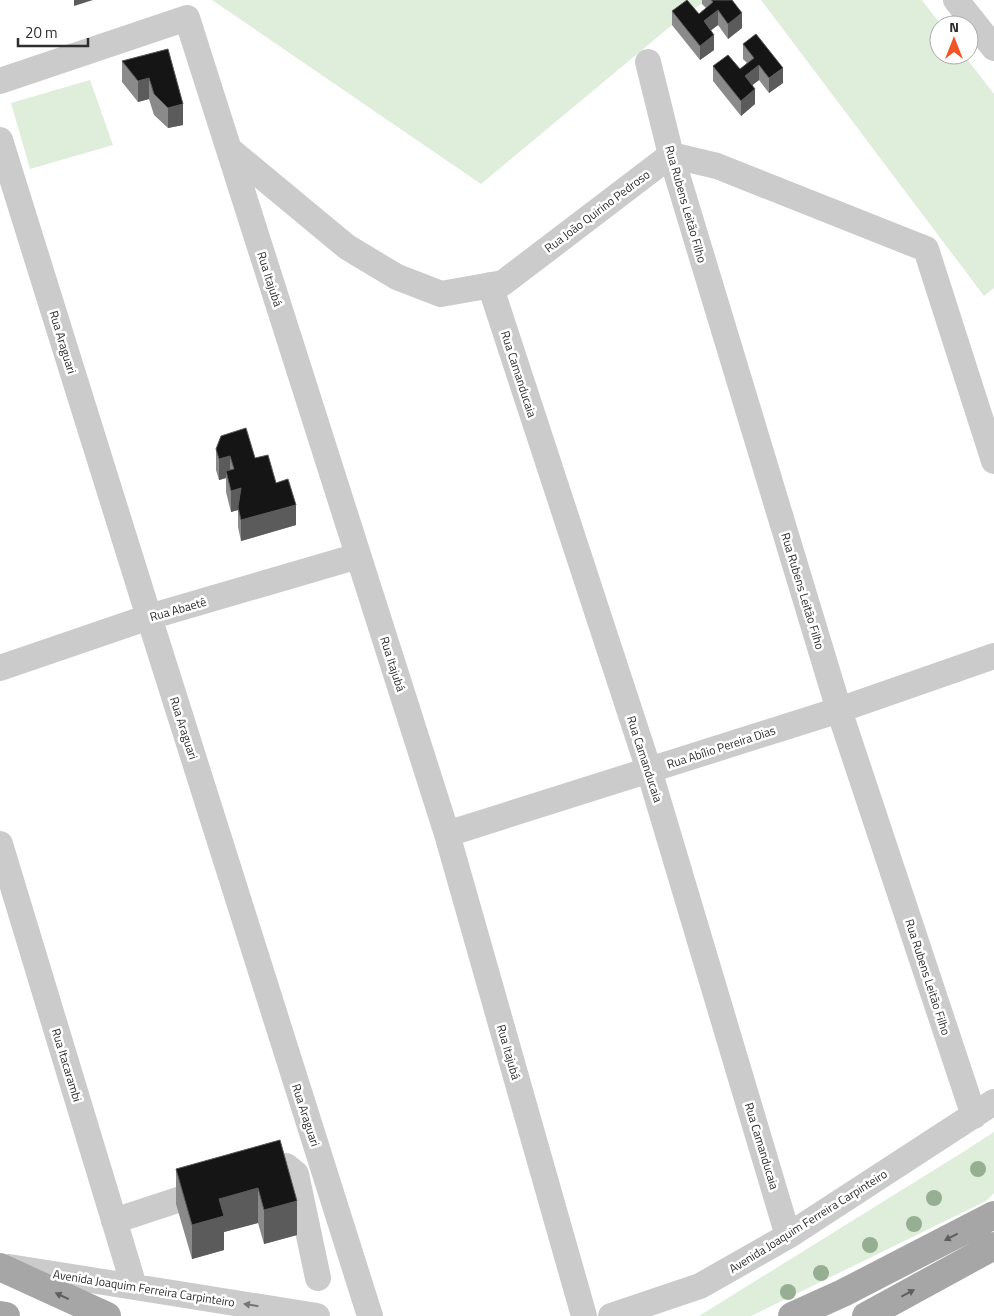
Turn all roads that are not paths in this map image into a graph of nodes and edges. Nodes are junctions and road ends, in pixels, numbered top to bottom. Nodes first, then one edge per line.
1 (956, 0) edge
2 (994, 48) edge
3 (648, 62) dead end
4 (0, 81) edge
5 (0, 140) edge
6 (230, 150) junction
7 (671, 155) junction
8 (490, 285) junction
9 (994, 461) edge
10 (358, 556) junction
11 (148, 617) junction
12 (994, 656) edge
13 (0, 668) edge
14 (839, 710) junction
15 (649, 770) junction
16 (448, 834) junction
17 (0, 844) edge
18 (984, 1109) edge
19 (994, 1215) edge
20 (114, 1222) junction
21 (788, 1236) junction
22 (994, 1246) edge
23 (0, 1266) edge
24 (318, 1278) dead end
25 (134, 1286) junction
26 (0, 1315) edge
27 (6, 1316) edge
28 (107, 1316) edge
29 (317, 1316) edge
30 (370, 1316) edge
31 (584, 1316) edge
32 (611, 1316) edge
33 (792, 1316) edge
34 (866, 1316) edge

1 - 2 street
3 - 7 street, Rua Rubens Leitão Filho
4 - 6 street, Rua Itajubá
5 - 11 street, Rua Araguari
6 - 8 street, Rua João Quirino Pedroso
6 - 10 street, Rua Itajubá
7 - 8 street, Rua João Quirino Pedroso
7 - 9 street
7 - 14 street, Rua Rubens Leitão Filho
8 - 15 street, Rua Camanducaia
10 - 11 street, Rua Abaetê
10 - 16 street, Rua Itajubá
11 - 13 street, Rua Abaetê
11 - 30 street, Rua Araguari
12 - 14 street, Rua Abílio Pereira Dias
14 - 15 street, Rua Abílio Pereira Dias
14 - 18 street, Rua Rubens Leitão Filho
15 - 16 street, Rua Abílio Pereira Dias
15 - 21 street, Rua Camanducaia
16 - 31 street, Rua Itajubá
17 - 20 street, Rua Itacarambi
18 - 21 street, Avenida Joaquim Ferreira Carpinteiro
19 -> 33 main road
20 - 24 street
20 - 25 street, Rua Itacarambi
21 - 32 street, Avenida Joaquim Ferreira Carpinteiro
34 -> 22 main road
23 - 25 street, Avenida Joaquim Ferreira Carpinteiro
28 -> 23 main road
29 -> 25 street, Avenida Joaquim Ferreira Carpinteiro
26 - 27 main road

